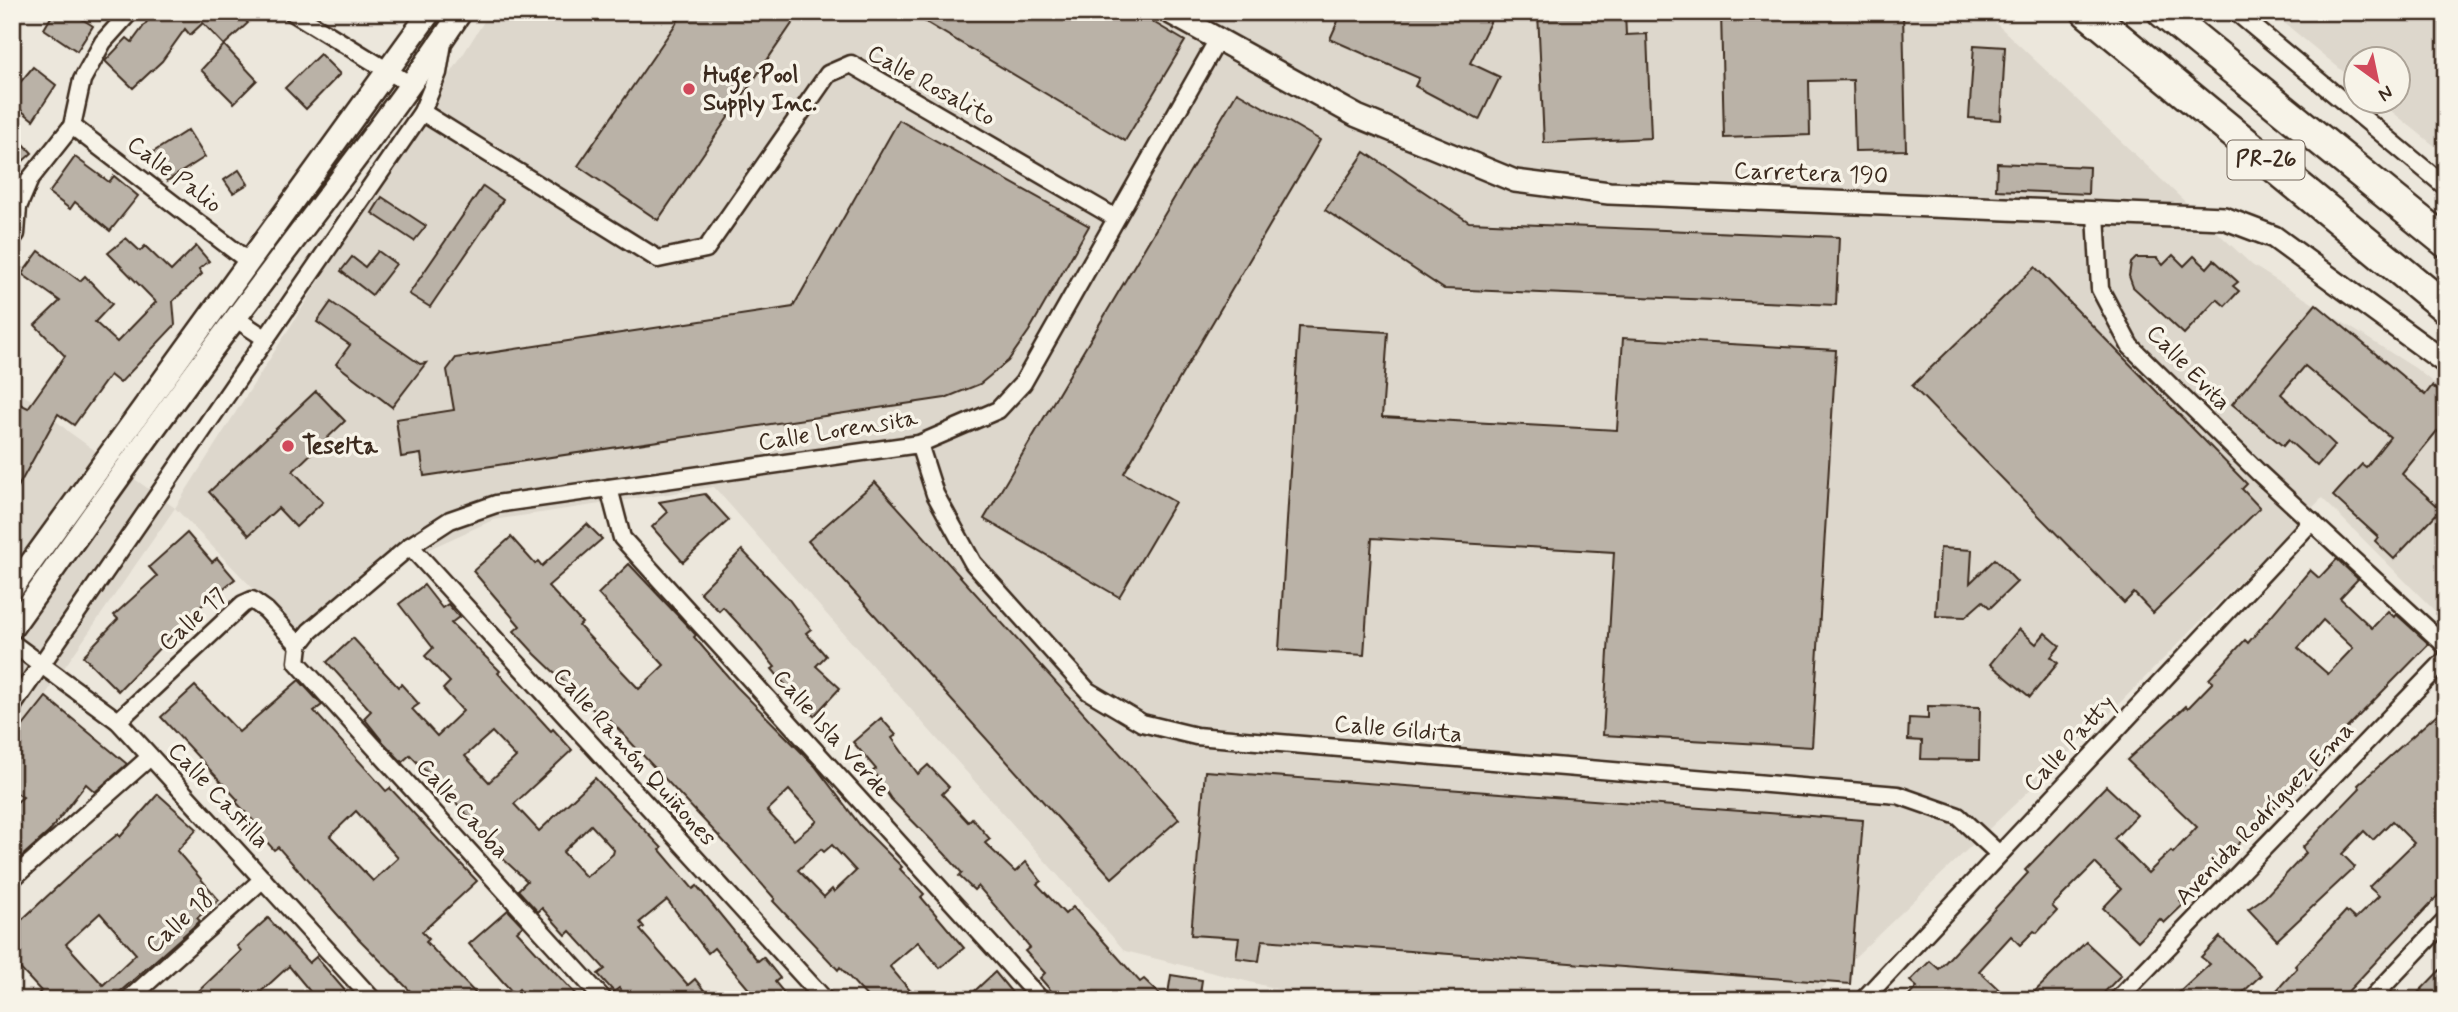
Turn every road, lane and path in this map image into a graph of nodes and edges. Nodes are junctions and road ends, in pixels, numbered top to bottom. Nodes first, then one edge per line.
1 (130, 12) edge
2 (292, 12) edge
3 (430, 12) edge
4 (461, 12) edge
5 (1169, 12) edge
6 (2087, 12) edge
7 (2236, 12) edge
8 (2170, 16) edge
9 (444, 38) junction
10 (1217, 41) junction
11 (387, 70) junction
12 (411, 85) junction
13 (422, 112) junction
14 (72, 126) junction
15 (2446, 187) edge
16 (2096, 213) junction
17 (1116, 218) junction
18 (12, 239) edge
19 (2446, 242) edge
20 (248, 261) junction
21 (2446, 308) edge
22 (235, 318) junction
23 (265, 338) junction
24 (2446, 363) edge
25 (919, 444) junction
26 (609, 488) junction
27 (2312, 521) junction
28 (410, 546) junction
29 (12, 589) edge
30 (12, 628) edge
31 (12, 643) edge
32 (299, 645) junction
33 (2446, 646) edge
34 (2446, 659) edge
35 (40, 664) junction
36 (12, 707) edge
37 (118, 721) junction
38 (150, 757) junction
39 (1998, 853) junction
40 (12, 879) edge
41 (263, 879) junction
42 (2446, 920) edge
43 (128, 1000) edge
44 (373, 1000) edge
45 (604, 1000) edge
46 (825, 1000) edge
47 (1041, 1000) edge
48 (1863, 1000) edge
49 (2117, 1000) edge
50 (2370, 1000) edge

1 - 14 street
2 - 11 street
3 - 11 street
4 - 9 street
5 - 10 street, Carretera 190
6 - 21 highway, PR-26
7 - 15 street
8 - 19 highway, PR-26
9 - 12 street
9 - 13 street
10 - 16 street, Carretera 190
10 - 17 street, Calle Lorensita
11 - 12 street
11 - 20 street
12 - 22 street
13 - 17 street, Calle Rosalito
13 - 23 street
14 - 18 street
14 - 20 street, Calle Palio
16 - 24 street, Carretera 190
16 - 27 street, Calle Evita
17 - 25 street, Calle Lorensita
20 - 29 street
22 - 23 street
22 - 30 street
23 - 35 street
25 - 26 street, Calle Lorensita
25 - 39 street, Calle Gildita
26 - 28 street, Calle Lorensita
26 - 47 street, Calle Isla Verde
27 - 33 street, Calle Evita
27 - 39 street, Calle Patty
28 - 32 street, Calle Lorensita
28 - 46 street, Calle Ramón Quiñones
31 - 35 street, Calle Castilla
32 - 37 street, Calle 17
32 - 45 street, Calle Caoba
34 - 49 street, Avenida Rodríguez Ema
35 - 36 street
35 - 37 street, Calle Castilla
37 - 38 street, Calle Castilla
38 - 40 street
38 - 41 street, Calle Castilla
39 - 48 street, Calle Patty
41 - 43 street, Calle 18
41 - 44 street, Calle Castilla
42 - 50 street

